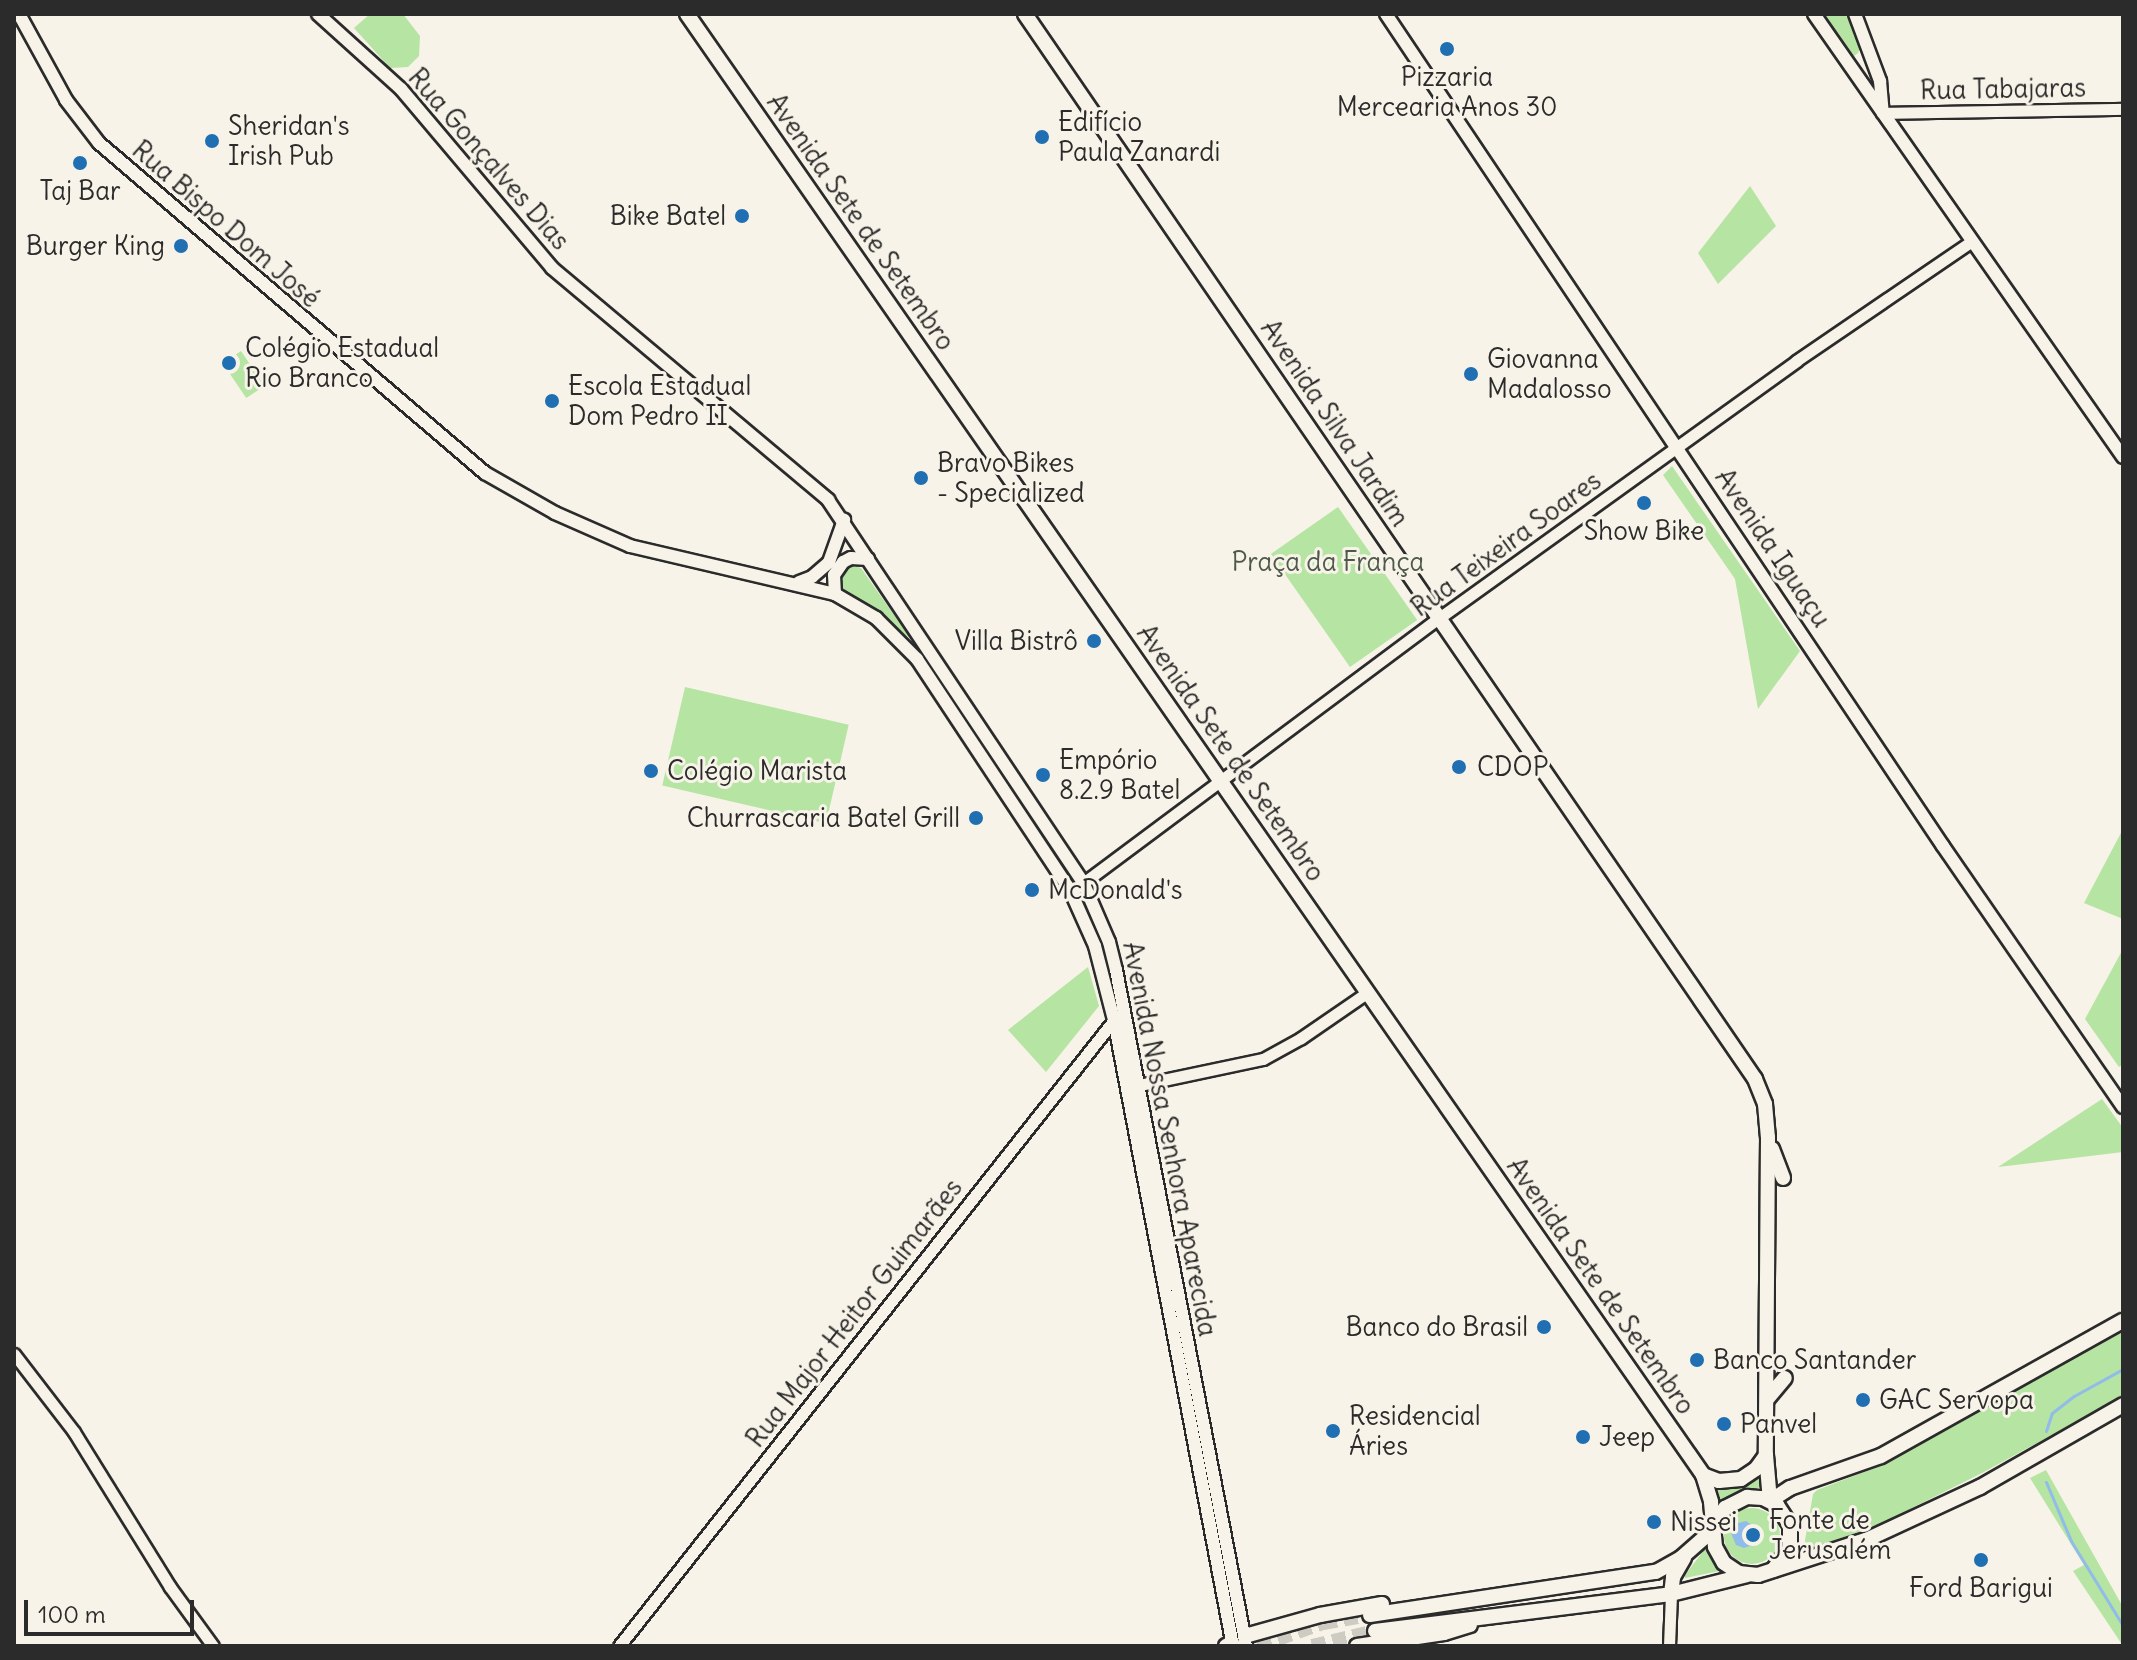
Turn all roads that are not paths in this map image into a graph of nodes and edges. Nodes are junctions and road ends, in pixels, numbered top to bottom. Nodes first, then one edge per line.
1 (318, 14) edge
2 (687, 14) edge
3 (1025, 14) edge
4 (1386, 14) edge
5 (1814, 14) edge
6 (1855, 14) edge
7 (21, 15) edge
8 (1875, 66) junction
9 (1863, 84) junction
10 (2123, 109) edge
11 (1883, 113) junction
12 (1972, 241) junction
13 (1678, 448) junction
14 (2123, 457) edge
15 (844, 520) junction
16 (868, 559) junction
17 (799, 582) junction
18 (835, 594) junction
19 (1439, 618) junction
20 (1221, 782) junction
21 (1083, 882) junction
22 (1071, 892) junction
23 (1368, 992) junction
24 (1124, 1008) junction
25 (1114, 1020) junction
26 (1132, 1087) junction
27 (2123, 1107) edge
28 (1768, 1137) junction
29 (1783, 1178) dead end
30 (2123, 1321) edge
31 (14, 1354) edge
32 (1785, 1378) dead end
33 (1768, 1398) junction
34 (2123, 1405) edge
35 (1766, 1455) junction
36 (1703, 1475) junction
37 (1768, 1481) junction
38 (1790, 1488) junction
39 (1770, 1501) junction
40 (1714, 1529) junction
41 (1688, 1551) junction
42 (1769, 1572) junction
43 (1748, 1575) junction
44 (1671, 1594) junction
45 (1502, 1597) junction
46 (1504, 1613) junction
47 (1370, 1615) tunnel mouth
48 (1375, 1631) tunnel mouth
49 (1236, 1643) edge
50 (213, 1646) edge
51 (619, 1646) edge
52 (1357, 1646) edge
53 (1669, 1646) edge

1 - 15 main road, Rua Gonçalves Dias
2 - 20 main road, Avenida Sete de Setembro
3 - 19 main road, Avenida Silva Jardim
4 - 13 main road, Avenida Iguaçu
5 - 9 main road
6 - 8 main road
7 - 17 main road, Rua Bispo Dom José
8 - 9 main road
8 - 11 main road
9 - 11 main road
10 - 11 street, Rua Tabajaras
11 - 12 main road
12 - 13 street, Rua Teixeira Soares
12 - 14 main road
13 - 19 street, Rua Teixeira Soares
13 - 27 main road, Avenida Iguaçu
15 - 16 main road, Avenida Nossa Senhora Aparecida
15 - 17 main road
16 - 18 main road
16 - 21 main road, Avenida Nossa Senhora Aparecida
17 - 18 main road, Rua Bispo Dom José
18 - 22 main road, Avenida Nossa Senhora Aparecida
19 - 20 street, Rua Teixeira Soares
19 - 28 main road, Avenida Silva Jardim
20 - 21 street, Rua Teixeira Soares
20 - 23 main road, Avenida Sete de Setembro
21 - 22 street, Rua Teixeira Soares
21 - 24 main road, Avenida Nossa Senhora Aparecida
22 - 25 main road, Avenida Nossa Senhora Aparecida
23 - 26 street
23 - 36 main road, Avenida Sete de Setembro
24 - 25 street, Rua Major Heitor Guimarães
24 - 26 main road, Avenida Nossa Senhora Aparecida
25 - 26 main road, Avenida Nossa Senhora Aparecida
25 - 51 street, Rua Major Heitor Guimarães
26 - 49 main road, Avenida Nossa Senhora Aparecida
28 - 29 main road
28 - 33 main road
30 - 38 main road
31 - 50 street
32 - 33 main road
33 - 35 main road
34 - 42 main road
35 - 36 main road
35 - 37 main road
36 - 40 main road, Avenida Sete de Setembro
37 - 38 main road
37 - 39 main road
38 - 39 main road
39 - 40 main road
39 - 42 main road
40 - 41 main road
40 - 43 main road
41 - 44 main road
41 - 45 main road
42 - 43 main road
43 - 44 main road
44 - 46 main road
44 - 53 street
45 - 47 main road
45 - 49 main road
46 - 48 main road
46 - 52 main road

